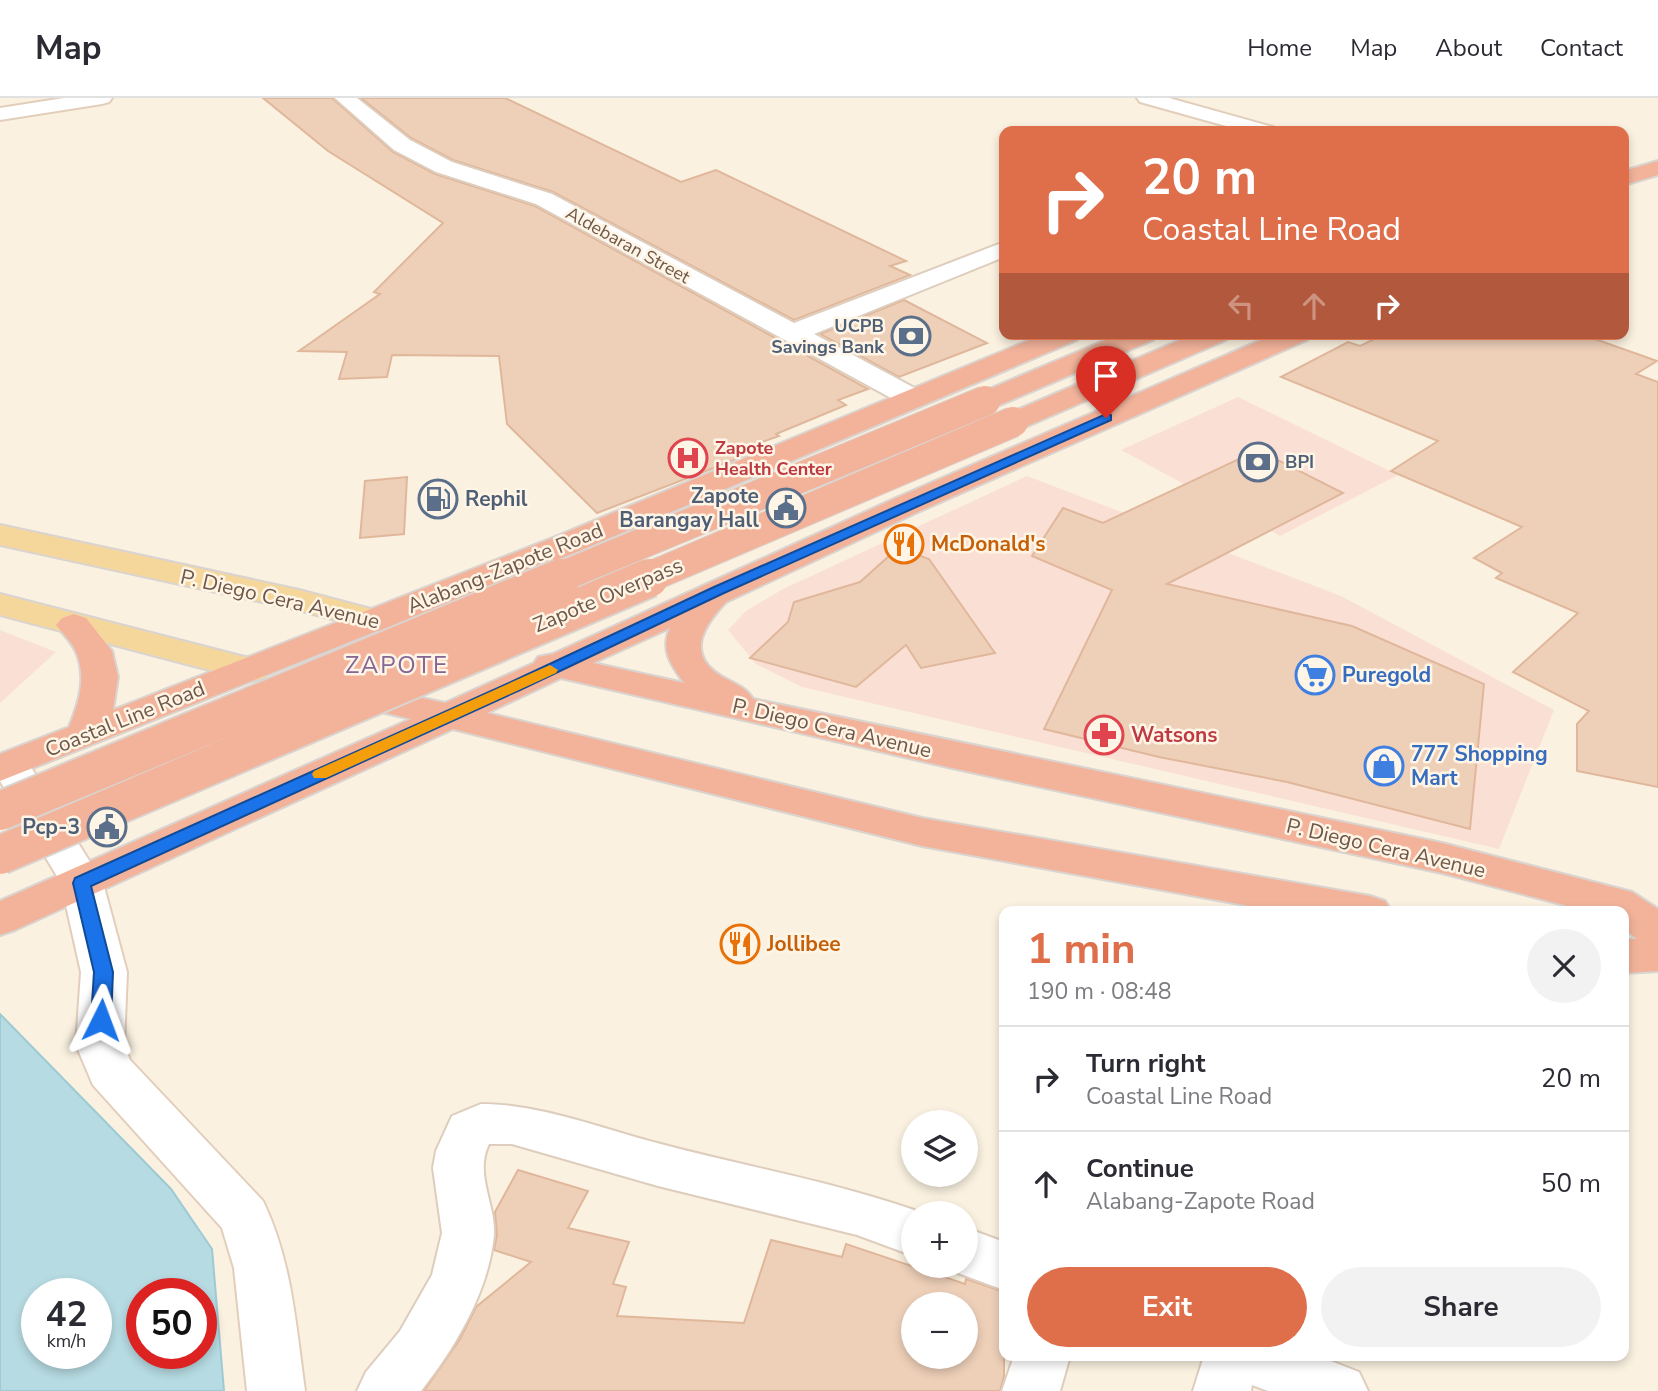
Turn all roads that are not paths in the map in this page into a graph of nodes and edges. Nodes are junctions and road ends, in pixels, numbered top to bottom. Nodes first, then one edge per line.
1 (102, 98) edge
2 (345, 98) edge
3 (1147, 98) edge
4 (0, 114) edge
5 (1248, 126) edge
6 (1658, 149) edge
7 (1629, 158) edge
8 (1658, 168) edge
9 (1629, 177) edge
10 (999, 251) edge
11 (790, 334) junction
12 (1053, 340) edge
13 (1130, 340) edge
14 (1203, 340) edge
15 (1284, 340) edge
16 (912, 398) junction
17 (0, 535) edge
18 (566, 544) junction
19 (719, 590) junction
20 (0, 604) edge
21 (373, 620) junction
22 (647, 623) junction
23 (74, 625) junction
24 (558, 667) junction
25 (251, 670) junction
26 (143, 710) junction
27 (752, 710) junction
28 (449, 716) junction
29 (85, 734) junction
30 (5, 766) edge
31 (0, 811) edge
32 (205, 826) junction
33 (0, 855) edge
34 (82, 883) junction
35 (1336, 906) edge
36 (1621, 906) edge
37 (1629, 911) edge
38 (0, 919) edge
39 (1658, 931) edge
40 (1658, 954) edge
41 (1629, 956) edge
42 (901, 1228) edge
43 (978, 1256) edge
44 (999, 1264) edge
45 (1040, 1361) edge
46 (1231, 1361) edge
47 (1258, 1361) edge
48 (276, 1391) edge
49 (386, 1391) edge
50 (1031, 1391) edge
51 (1223, 1391) edge
52 (1339, 1391) edge

1 - 4 street
2 - 11 street, Aldebaran Street
3 - 5 street
6 - 7 highway
8 - 9 highway
10 - 11 street
11 - 16 street, Aldebaran Street
12 - 16 highway, Alabang-Zapote Road
13 - 31 highway, Zapote Overpass, bridge
14 - 33 highway, Zapote Overpass, bridge
15 - 19 highway
16 - 18 highway, Alabang-Zapote Road
17 - 21 main road, P. Diego Cera Avenue
18 - 21 highway, Alabang-Zapote Road
18 - 22 highway
19 - 22 highway
19 - 27 highway
20 - 23 main road
21 - 24 highway, P. Diego Cera Avenue
21 - 25 highway, Alabang-Zapote Road
22 - 24 highway
23 - 25 main road
23 - 29 highway
24 - 27 highway, P. Diego Cera Avenue
24 - 28 highway
25 - 26 highway, Coastal Line Road
25 - 28 highway
26 - 29 highway, Coastal Line Road
26 - 32 highway
27 - 36 highway, P. Diego Cera Avenue
28 - 32 highway
28 - 35 highway
29 - 30 highway, Coastal Line Road
30 - 34 street
32 - 34 highway
34 - 38 highway
34 - 48 street
37 - 39 highway, P. Diego Cera Avenue
40 - 41 highway
42 - 49 street
43 - 44 street
45 - 50 street
46 - 51 street
47 - 52 street

